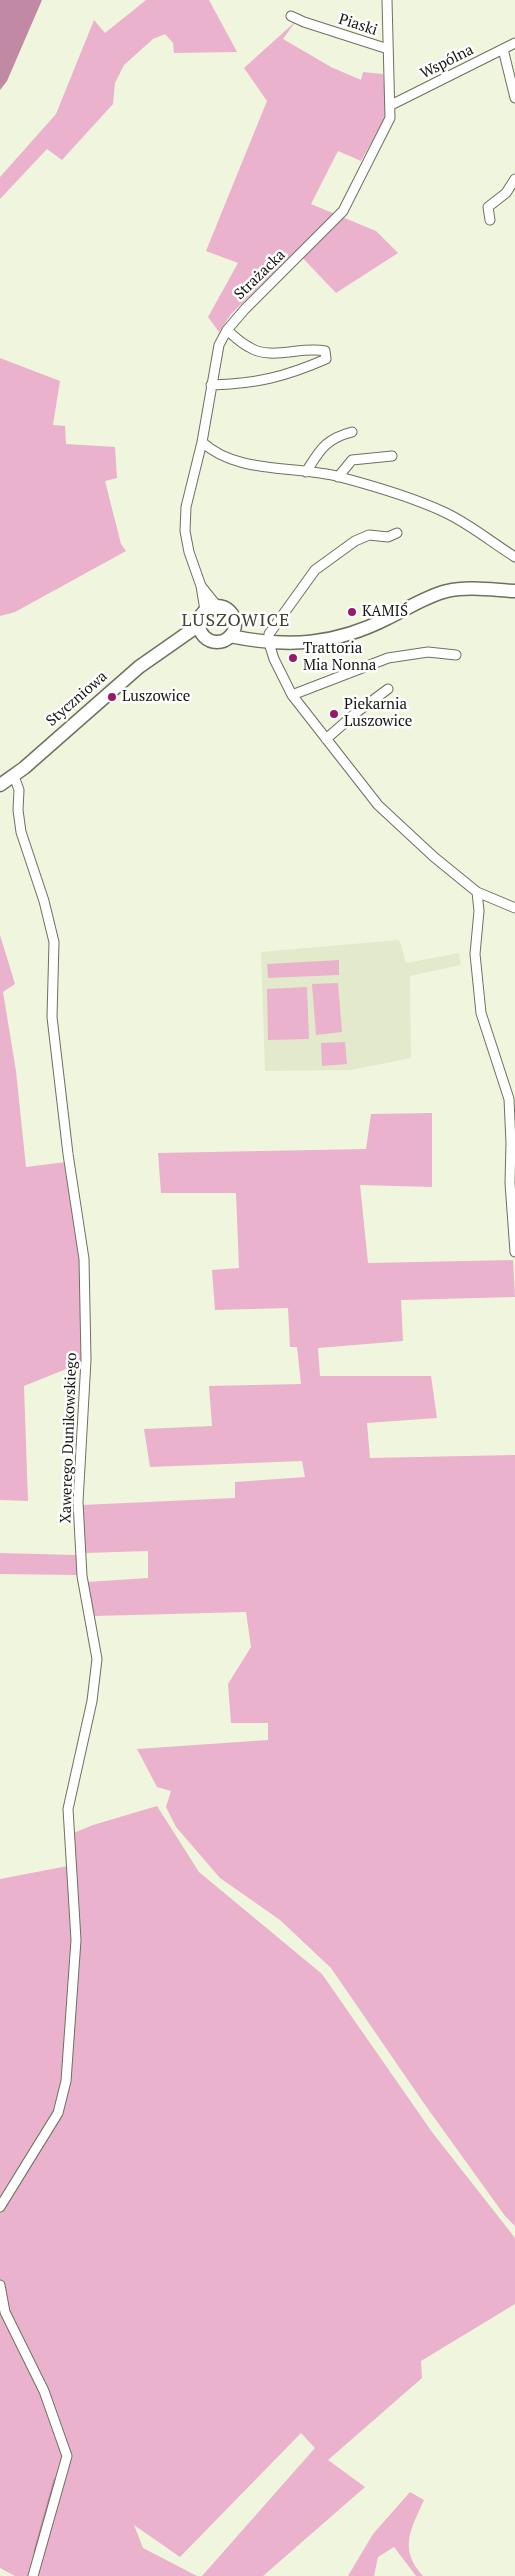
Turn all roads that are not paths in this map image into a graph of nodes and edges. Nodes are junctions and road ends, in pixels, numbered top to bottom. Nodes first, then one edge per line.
1 (388, 0) edge
2 (291, 16) dead end
3 (515, 43) edge
4 (503, 48) junction
5 (388, 49) junction
6 (515, 98) edge
7 (391, 105) junction
8 (515, 179) edge
9 (490, 220) dead end
10 (228, 330) junction
11 (211, 385) junction
12 (352, 432) dead end
13 (202, 442) junction
14 (392, 456) dead end
15 (306, 472) junction
16 (338, 476) junction
17 (397, 533) dead end
18 (515, 556) edge
19 (515, 591) edge
20 (211, 608) junction
21 (235, 623) junction
22 (201, 631) junction
23 (230, 636) junction
24 (263, 641) junction
25 (456, 654) dead end
26 (388, 690) dead end
27 (292, 696) junction
28 (326, 739) junction
29 (14, 776) junction
30 (0, 785) edge
31 (477, 892) junction
32 (515, 908) edge
33 (515, 1252) edge
34 (0, 2207) edge
35 (0, 2286) edge
36 (33, 2576) edge

1 - 5 street, Strażacka
2 - 5 street, Piaski
3 - 4 street, Wspólna
4 - 6 street
4 - 7 street, Wspólna
5 - 7 street, Strażacka
7 - 10 street, Strażacka
8 - 9 street
10 - 11 street, Strażacka
10 - 11 street
11 - 13 street, Strażacka
12 - 15 street
13 - 15 street
13 - 20 street, Strażacka
14 - 16 street
15 - 16 street
16 - 18 street
17 - 24 street
19 - 24 street
20 - 21 street
20 - 22 street
21 - 23 street
21 - 24 street
22 - 23 street
22 - 29 street, Styczniowa
23 - 24 street
24 - 27 street
25 - 27 street
26 - 28 street
27 - 28 street
28 - 31 street
29 - 30 street, Styczniowa
29 - 34 street, Xawerego Dunikowskiego
31 - 32 street
31 - 33 street
35 - 36 street

